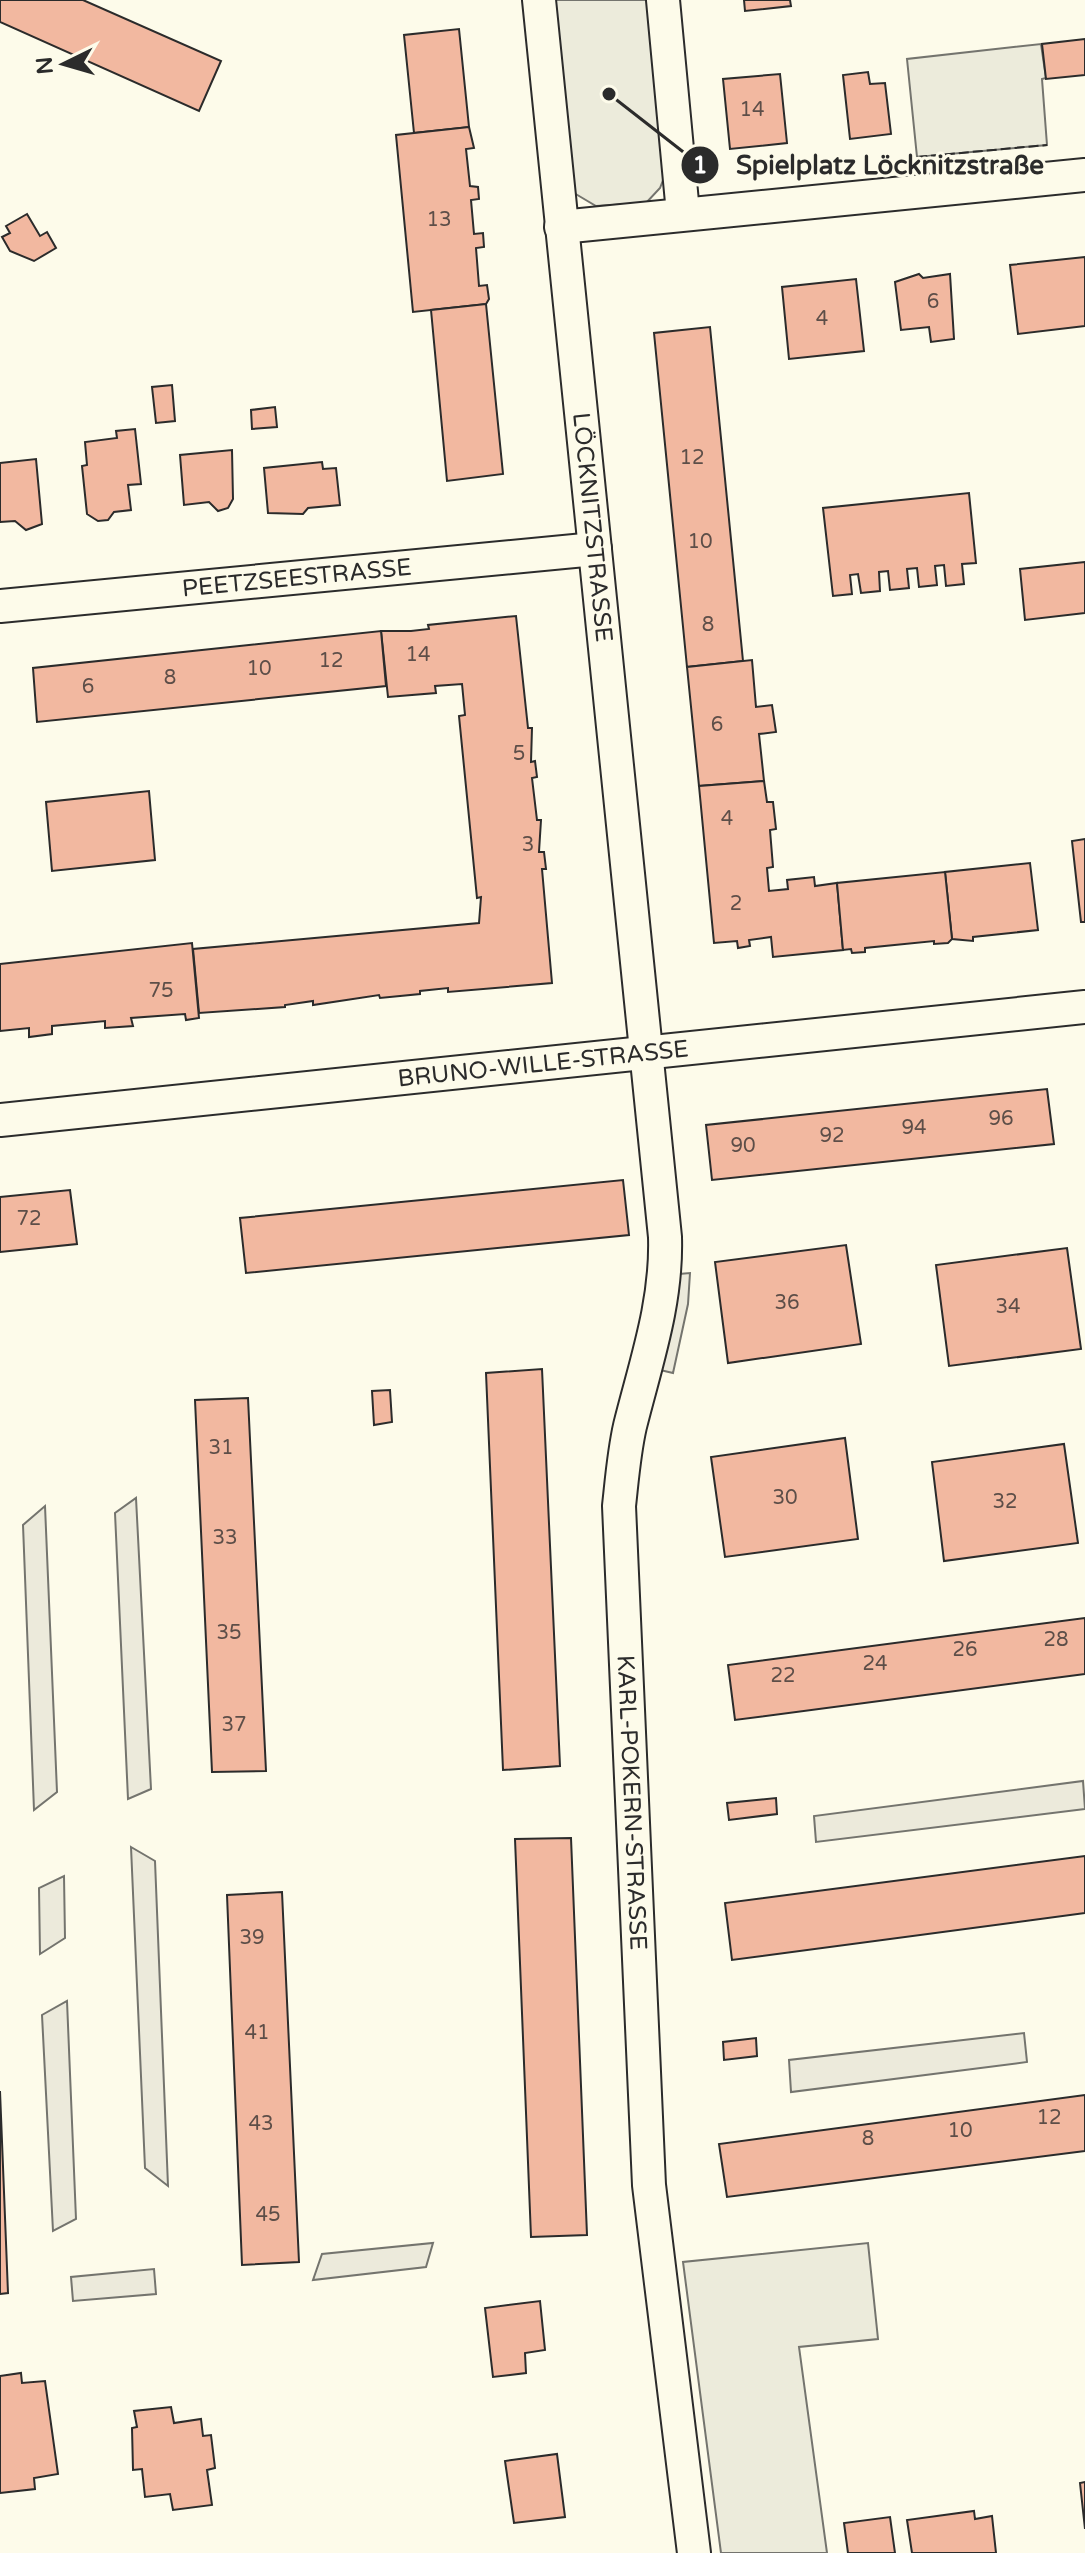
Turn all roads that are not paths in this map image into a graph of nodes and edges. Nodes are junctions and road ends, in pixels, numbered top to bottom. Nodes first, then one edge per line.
1 (539, 0) edge
2 (663, 0) edge
3 (1085, 175) edge
4 (683, 213) junction
5 (561, 227) junction
6 (595, 549) junction
7 (0, 606) edge
8 (1085, 1007) edge
9 (647, 1054) junction
10 (0, 1120) edge
11 (694, 2553) edge

1 - 5 street, LÖCKNITZSTRASSE
2 - 4 street
3 - 4 street
4 - 5 street
5 - 6 street, LÖCKNITZSTRASSE
6 - 7 street, PEETZSEESTRASSE
6 - 9 street, LÖCKNITZSTRASSE
8 - 9 street, BRUNO-WILLE-STRASSE
9 - 10 street, BRUNO-WILLE-STRASSE
9 - 11 street, KARL-POKERN-STRASSE

